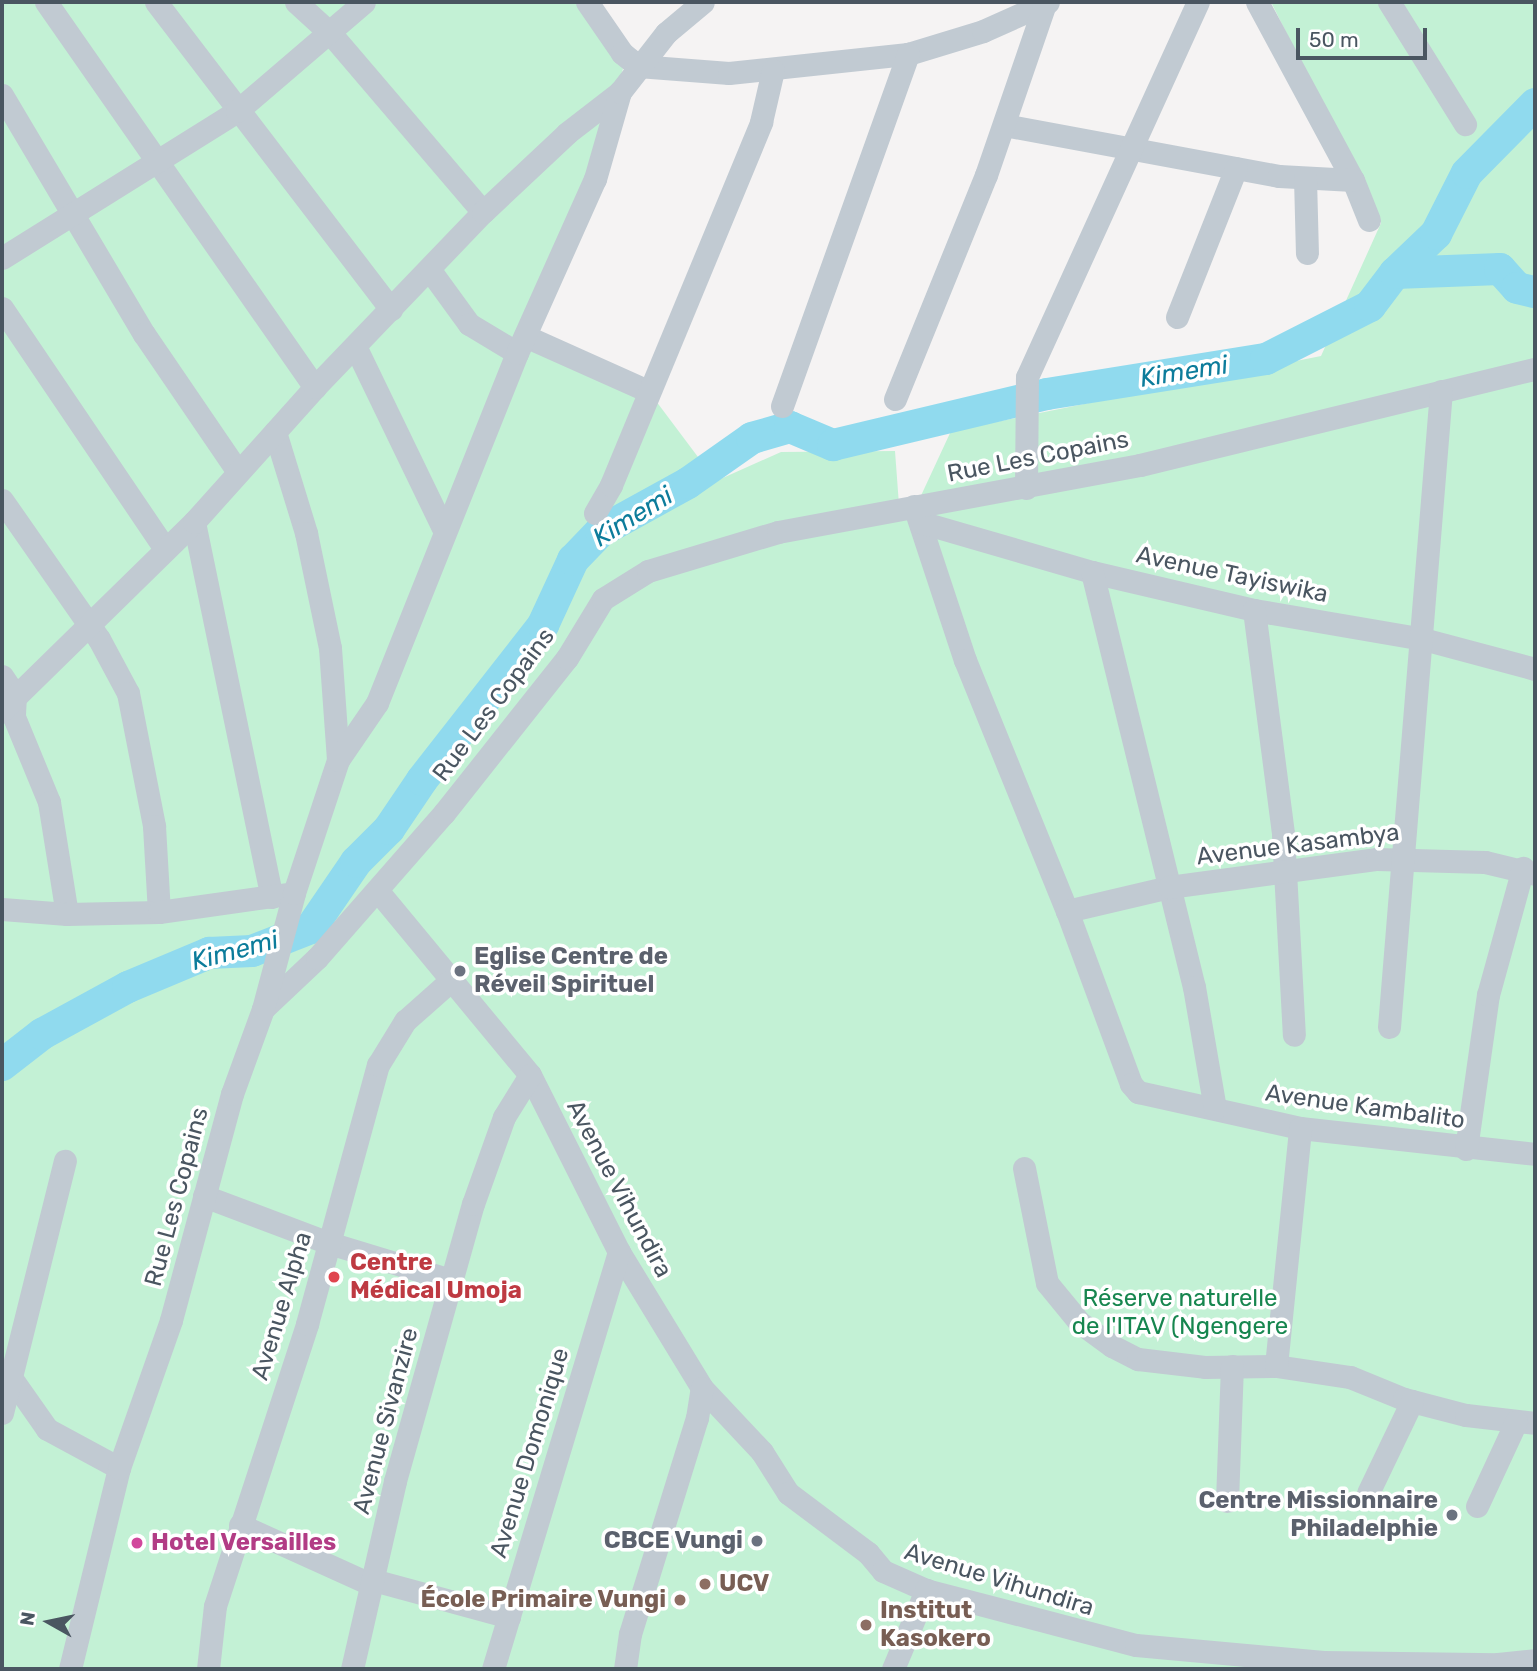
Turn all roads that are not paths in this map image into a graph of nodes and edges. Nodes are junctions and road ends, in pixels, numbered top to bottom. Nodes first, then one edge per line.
1 (46, 2) edge
2 (156, 2) edge
3 (296, 2) edge
4 (364, 2) edge
5 (587, 2) edge
6 (704, 2) edge
7 (1198, 2) edge
8 (1257, 2) edge
9 (1389, 2) edge
10 (1047, 3) edge
11 (331, 34) junction
12 (908, 54) junction
13 (638, 66) junction
14 (774, 70) junction
15 (620, 92) junction
16 (2, 95) edge
17 (237, 111) junction
18 (1465, 124) dead end
19 (1004, 125) junction
20 (1134, 146) junction
21 (157, 160) junction
22 (1236, 168) junction
23 (1305, 178) junction
24 (1353, 180) junction
25 (483, 212) junction
26 (75, 213) junction
27 (1369, 220) dead end
28 (1307, 253) dead end
29 (2, 258) edge
30 (429, 269) junction
31 (2, 308) edge
32 (391, 309) junction
33 (1177, 317) dead end
34 (521, 344) junction
35 (355, 346) junction
36 (1535, 369) edge
37 (315, 387) junction
38 (648, 391) junction
39 (1441, 391) junction
40 (895, 399) dead end
41 (782, 406) dead end
42 (275, 432) junction
43 (238, 472) junction
44 (1026, 488) junction
45 (2, 500) edge
46 (595, 513) dead end
47 (917, 514) junction
48 (194, 522) junction
49 (444, 530) junction
50 (165, 549) junction
51 (1092, 572) junction
52 (1254, 610) junction
53 (89, 625) junction
54 (1423, 639) junction
55 (1535, 669) edge
56 (2, 676) edge
57 (9, 703) edge
58 (338, 760) junction
59 (1403, 857) junction
60 (1285, 868) junction
61 (1532, 872) edge
62 (1169, 887) junction
63 (377, 890) junction
64 (283, 895) junction
65 (2, 909) edge
66 (1067, 911) junction
67 (159, 912) junction
68 (67, 914) junction
69 (449, 982) junction
70 (262, 1009) junction
71 (1389, 1027) dead end
72 (1294, 1035) dead end
73 (530, 1075) junction
74 (1215, 1108) junction
75 (1300, 1128) junction
76 (1466, 1149) junction
77 (1535, 1154) edge
78 (65, 1161) dead end
79 (1024, 1168) dead end
80 (204, 1196) junction
81 (329, 1243) junction
82 (619, 1252) junction
83 (452, 1280) junction
84 (10, 1366) edge
85 (1232, 1366) junction
86 (1276, 1366) junction
87 (702, 1388) junction
88 (1412, 1401) junction
89 (2, 1413) edge
90 (1526, 1422) edge
91 (119, 1468) junction
92 (1368, 1493) dead end
93 (1227, 1501) dead end
94 (1477, 1506) dead end
95 (240, 1525) junction
96 (372, 1583) junction
97 (926, 1590) junction
98 (509, 1617) junction
99 (1535, 1660) edge
100 (70, 1669) edge
101 (208, 1669) edge
102 (352, 1669) edge
103 (493, 1669) edge
104 (625, 1669) edge
105 (893, 1669) edge

1 - 21 street
2 - 17 street
3 - 11 street
4 - 11 street
5 - 13 street
6 - 13 street
7 - 20 street
8 - 24 street
9 - 18 street
10 - 12 street
10 - 19 street
11 - 17 street
11 - 25 street
12 - 14 street
12 - 41 street
13 - 14 street
13 - 15 street
14 - 38 street
15 - 25 street
15 - 34 street
16 - 26 street
17 - 21 street
17 - 32 street
19 - 20 street
19 - 40 street
20 - 22 street
20 - 44 street
21 - 26 street
21 - 37 street
22 - 23 street
22 - 33 street
23 - 24 street
23 - 28 street
24 - 27 street
25 - 30 street
26 - 29 street
26 - 43 street
30 - 32 street
30 - 34 street
31 - 50 street
32 - 35 street
34 - 38 street
34 - 49 street
35 - 37 street
35 - 49 street
36 - 39 street, Rue Les Copains
37 - 42 street
38 - 46 street
39 - 44 street, Rue Les Copains
39 - 54 street
42 - 43 street
42 - 58 street
43 - 48 street
44 - 47 street, Rue Les Copains
45 - 53 street
47 - 51 street, Avenue Tayiswika
47 - 63 street, Rue Les Copains
47 - 66 street
48 - 50 street
48 - 64 street
49 - 58 street
50 - 53 street
51 - 52 street, Avenue Tayiswika
51 - 62 street
52 - 54 street, Avenue Tayiswika
52 - 60 street
53 - 57 street
53 - 67 street
54 - 55 street, Avenue Tayiswika
54 - 59 street
56 - 57 street
57 - 68 street
58 - 64 street
59 - 60 street, Avenue Kasambya
59 - 61 street, Avenue Kasambya
59 - 71 street
60 - 62 street, Avenue Kasambya
60 - 72 street
61 - 76 street
62 - 66 street, Avenue Kasambya
62 - 74 street
63 - 69 street, Avenue Vihundira
63 - 70 street, Rue Les Copains
64 - 67 street
64 - 70 street
65 - 68 street
66 - 74 street, Avenue Kambalito
67 - 68 street
69 - 73 street, Avenue Vihundira
69 - 81 street, Avenue Alpha
70 - 80 street, Rue Les Copains
73 - 82 street, Avenue Vihundira
73 - 83 street, Avenue Sivanzire
74 - 75 street, Avenue Kambalito
75 - 76 street, Avenue Kambalito
75 - 86 street
76 - 77 street, Avenue Kambalito
78 - 84 street
79 - 85 street
80 - 81 street
80 - 91 street, Rue Les Copains
81 - 83 street
81 - 95 street, Avenue Alpha
82 - 87 street, Avenue Vihundira
82 - 98 street, Avenue Domonique
83 - 96 street, Avenue Sivanzire
84 - 89 street
84 - 91 street
85 - 86 street
85 - 93 street
86 - 88 street
87 - 97 street, Avenue Vihundira
87 - 104 street
88 - 90 street
88 - 92 street
90 - 94 street
91 - 100 street, Rue Les Copains
95 - 96 street
95 - 101 street, Avenue Alpha
96 - 98 street
96 - 102 street, Avenue Sivanzire
97 - 99 street, Avenue Vihundira
97 - 105 street
98 - 103 street, Avenue Domonique

